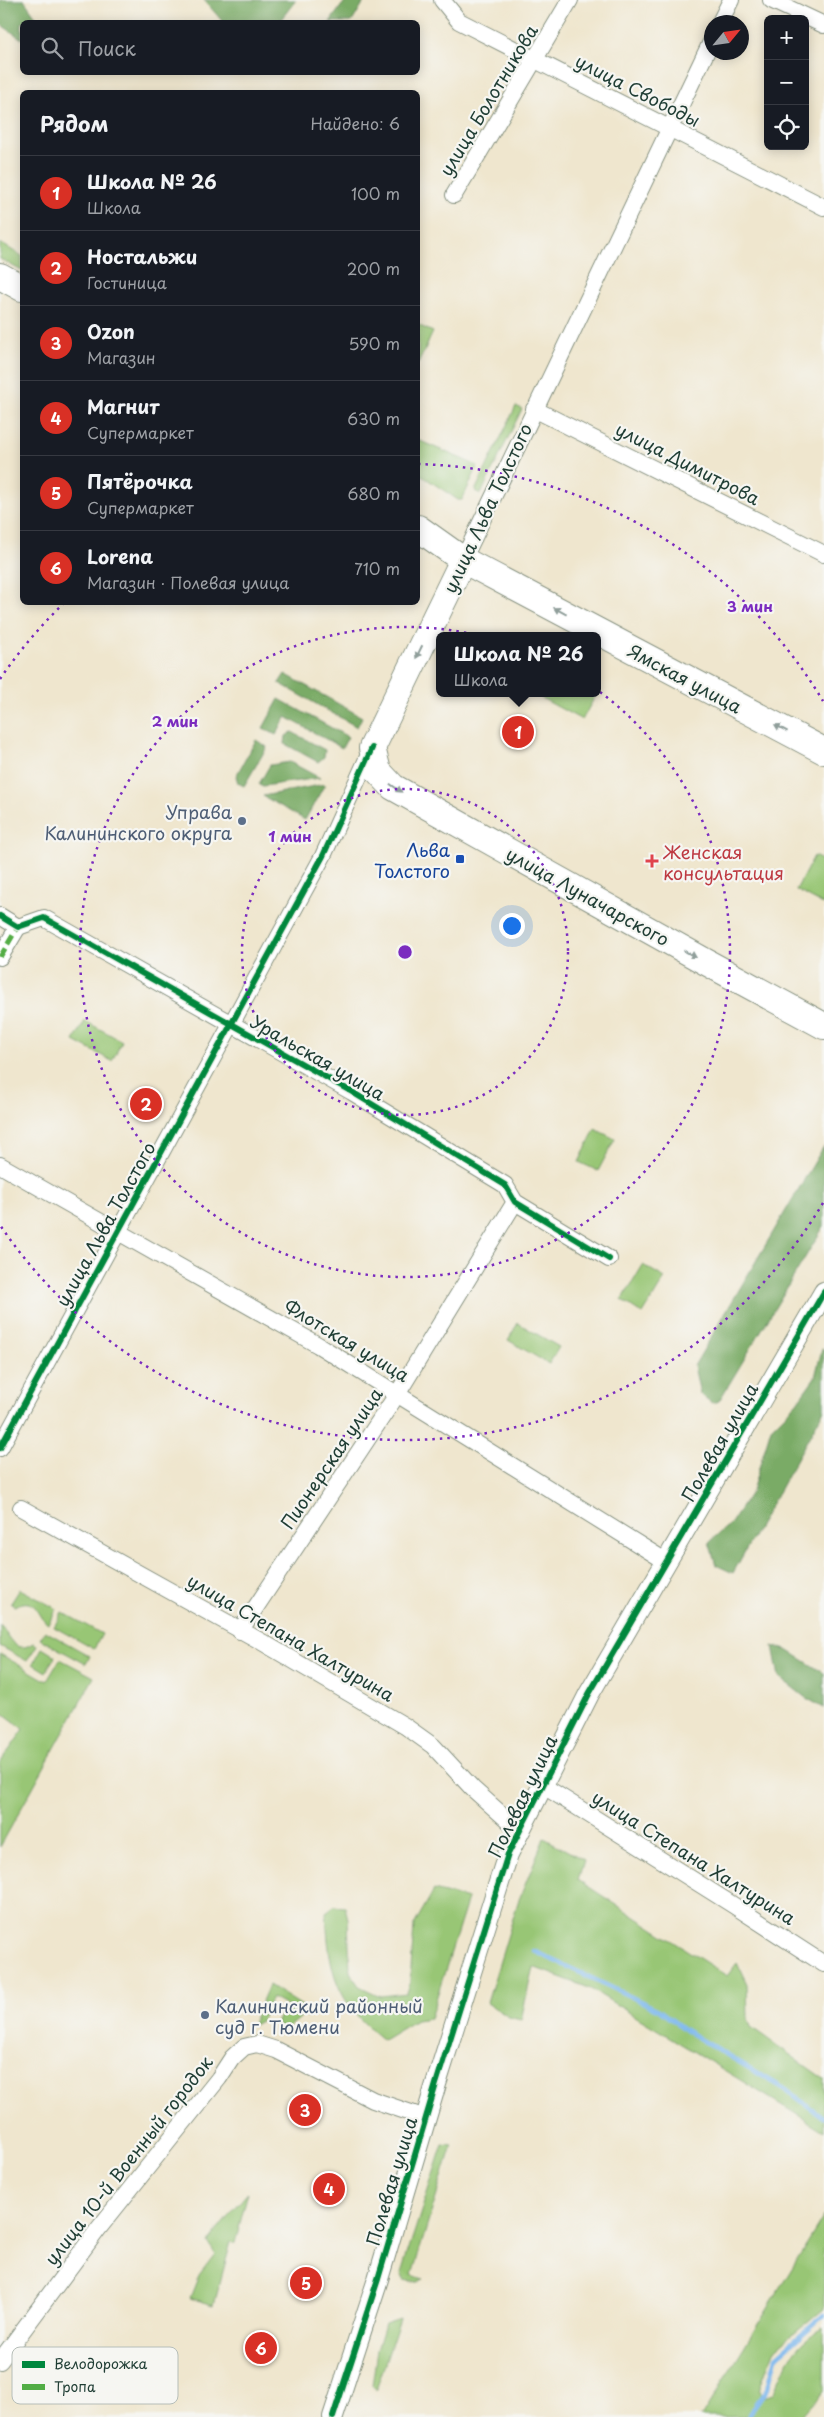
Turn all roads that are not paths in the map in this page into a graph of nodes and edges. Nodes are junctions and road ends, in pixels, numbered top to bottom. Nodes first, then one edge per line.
1 (442, 0) edge
2 (570, 0) edge
3 (731, 0) edge
4 (771, 0) edge
5 (724, 15) edge
6 (824, 25) edge
7 (704, 57) edge
8 (536, 60) junction
9 (669, 129) junction
10 (454, 195) dead end
11 (824, 207) edge
12 (0, 276) edge
13 (20, 287) edge
14 (534, 409) junction
15 (420, 529) edge
16 (824, 554) edge
17 (463, 560) junction
18 (599, 632) edge
19 (601, 633) edge
20 (372, 748) junction
21 (824, 751) edge
22 (0, 916) edge
23 (18, 927) junction
24 (0, 957) edge
25 (232, 1024) junction
26 (824, 1026) edge
27 (0, 1165) edge
28 (515, 1202) junction
29 (118, 1232) junction
30 (609, 1259) dead end
31 (823, 1295) edge
32 (398, 1394) junction
33 (0, 1448) edge
34 (21, 1508) dead end
35 (667, 1562) junction
36 (240, 1631) junction
37 (542, 1785) junction
38 (519, 1830) junction
39 (824, 1964) edge
40 (426, 2118) junction
41 (0, 2361) edge
42 (333, 2417) edge

1 - 8 street, улица Свободы
2 - 8 street, улица Болотникова
3 - 5 street
4 - 6 street
7 - 9 street, улица Льва Толстого
8 - 9 street, улица Свободы
8 - 10 street, улица Болотникова
9 - 11 street, улица Свободы
9 - 14 street, улица Льва Толстого
12 - 13 main road
14 - 16 street, улица Димитрова
14 - 17 street, улица Льва Толстого
15 - 17 main road, Ямская улица
18 -> 17 main road, Ямская улица
17 -> 20 main road, улица Льва Толстого
21 -> 19 main road, Ямская улица
20 - 25 street, улица Льва Толстого
20 -> 26 main road, улица Луначарского
22 - 23 street
23 - 24 street
23 - 25 street, Уральская улица
25 - 28 street, Уральская улица
25 - 29 street, улица Льва Толстого
27 - 29 street, Флотская улица
28 - 30 street, Уральская улица
28 - 32 street, Пионерская улица
29 - 32 street, Флотская улица
29 - 33 street, улица Льва Толстого
31 - 35 street, Полевая улица
32 - 35 street, Флотская улица
32 - 36 street, Пионерская улица
34 - 36 street, улица Степана Халтурина
35 - 37 street, Полевая улица
36 - 38 street, улица Степана Халтурина
37 - 38 street, Полевая улица
37 - 39 street, улица Степана Халтурина
38 - 40 street, Полевая улица
40 - 41 street, улица 10-й Военный городок
40 - 42 street, Полевая улица

